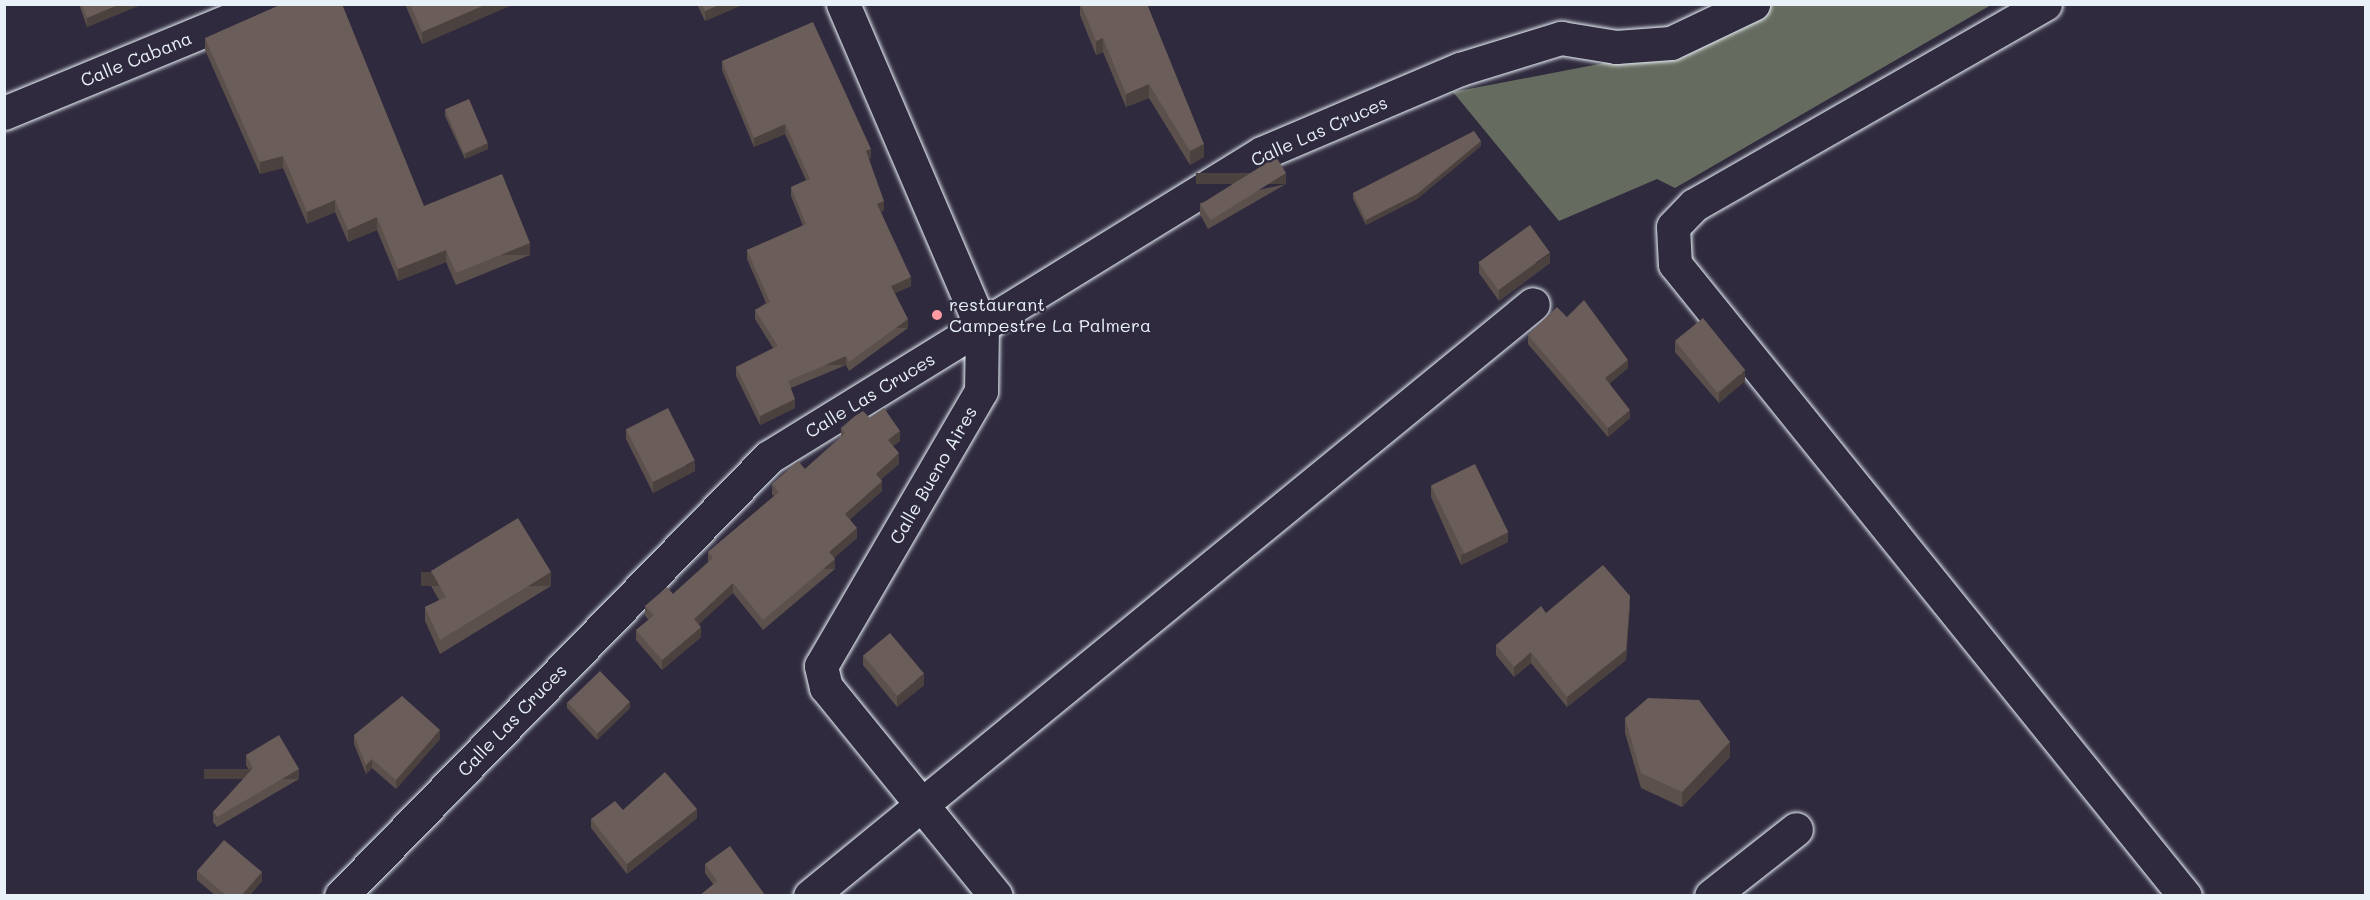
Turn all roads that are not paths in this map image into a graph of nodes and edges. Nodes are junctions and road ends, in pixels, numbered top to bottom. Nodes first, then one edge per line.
1 (268, 4) edge
2 (843, 4) edge
3 (1753, 4) edge
4 (2045, 4) edge
5 (4, 113) edge
6 (1533, 304) dead end
7 (982, 328) junction
8 (922, 801) junction
9 (1796, 829) dead end
10 (341, 896) edge
11 (810, 896) edge
12 (996, 896) edge
13 (1711, 896) edge
14 (2185, 896) edge

1 - 5 street, Calle Cabana
2 - 7 street, Calle Bueno Aires
3 - 7 street, Calle Las Cruces
4 - 14 street
6 - 8 street
7 - 8 street, Calle Bueno Aires
7 - 10 street, Calle Las Cruces
8 - 11 street
8 - 12 street, Calle Bueno Aires
9 - 13 street

